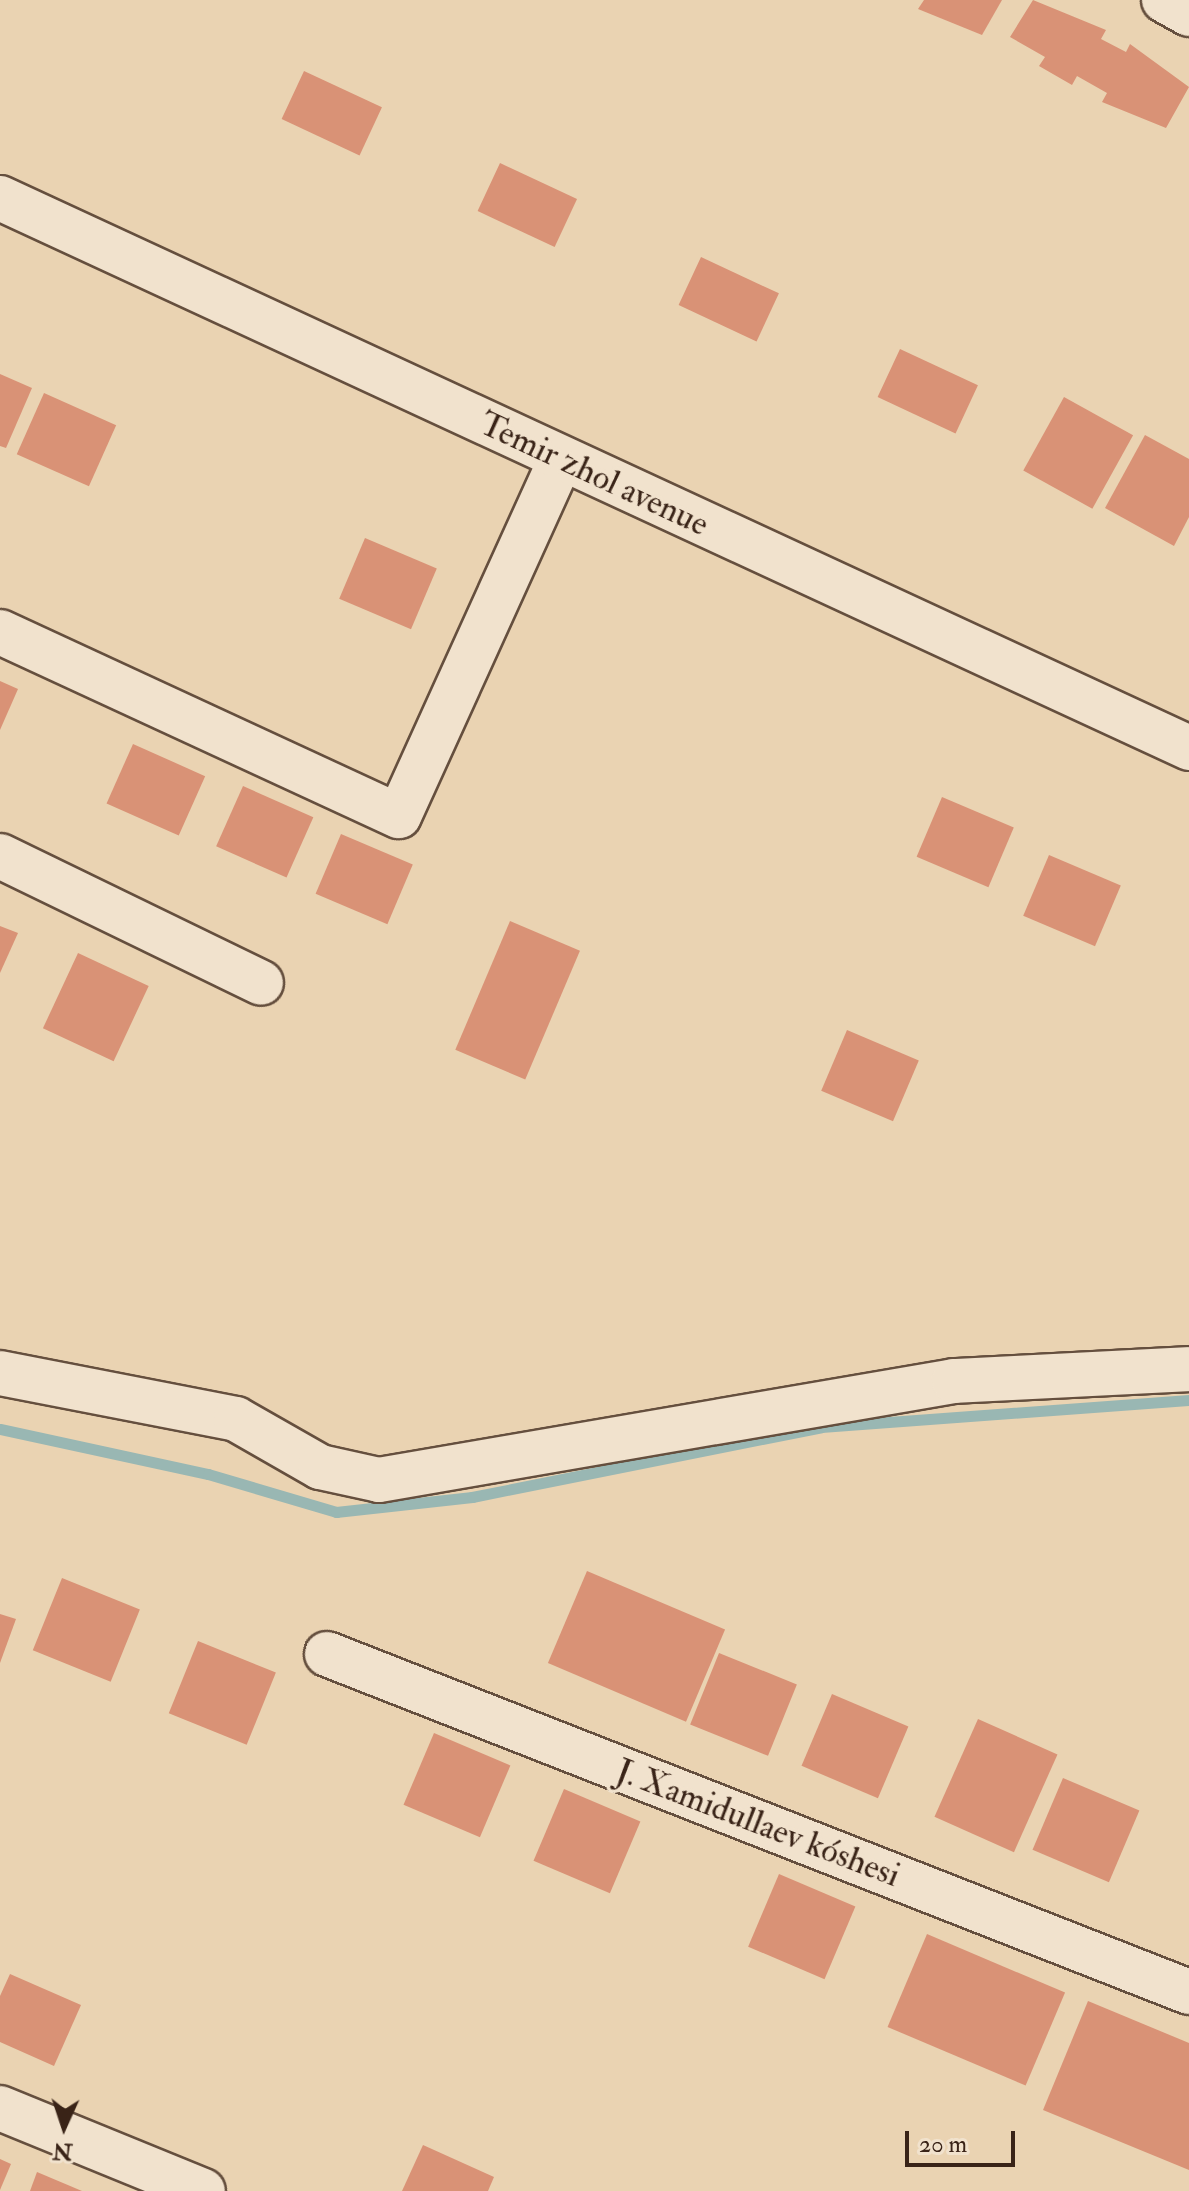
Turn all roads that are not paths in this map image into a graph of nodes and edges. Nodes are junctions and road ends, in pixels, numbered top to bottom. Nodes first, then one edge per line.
1 (1164, 0) edge
2 (1189, 14) edge
3 (0, 198) edge
4 (561, 459) junction
5 (0, 632) edge
6 (1189, 748) edge
7 (0, 856) edge
8 (261, 983) dead end
9 (1189, 1369) edge
10 (0, 1373) edge
11 (327, 1654) dead end
12 (1189, 1992) edge
13 (0, 2108) edge
14 (203, 2191) edge

1 - 2 street
3 - 4 street, Temir zhol avenue
4 - 5 street
4 - 6 street, Temir zhol avenue
7 - 8 street
9 - 10 street
11 - 12 street, J. Xamidullaev kóshesi
13 - 14 street

